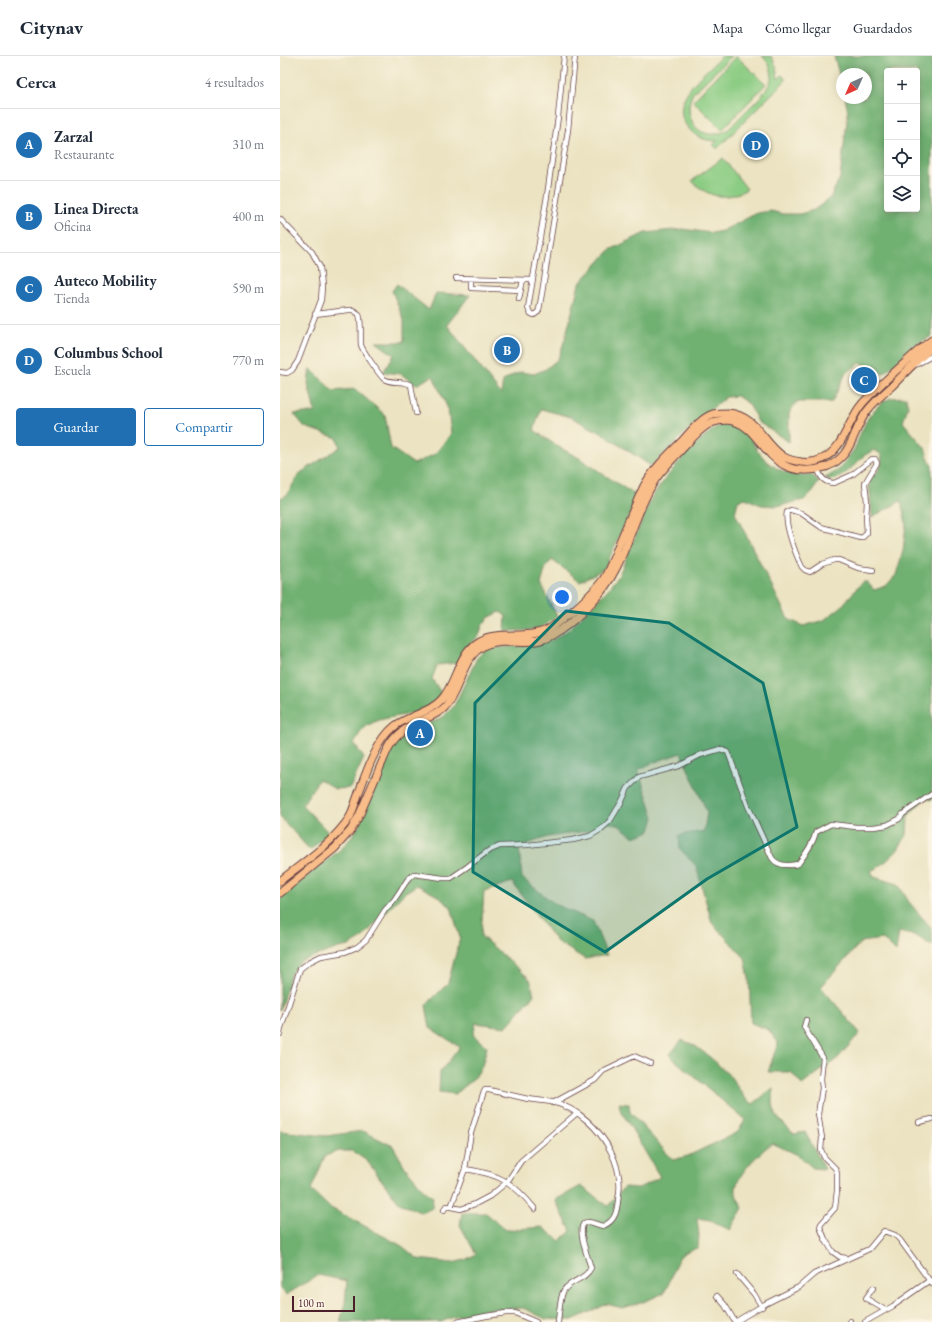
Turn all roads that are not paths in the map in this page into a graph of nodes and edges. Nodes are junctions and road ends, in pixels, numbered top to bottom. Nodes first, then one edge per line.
1 (564, 56) edge
2 (575, 56) edge
3 (280, 219) edge
4 (456, 278) dead end
5 (471, 279) junction
6 (523, 280) junction
7 (532, 280) junction
8 (521, 290) junction
9 (519, 298) dead end
10 (315, 314) junction
11 (932, 340) edge
12 (932, 348) edge
13 (932, 356) edge
14 (908, 369) junction
15 (280, 372) edge
16 (416, 413) dead end
17 (818, 469) junction
18 (873, 570) dead end
19 (932, 794) edge
20 (280, 881) edge
21 (280, 893) edge
22 (806, 1020) dead end
23 (280, 1034) edge
24 (650, 1063) dead end
25 (553, 1102) junction
26 (577, 1113) junction
27 (932, 1119) edge
28 (919, 1122) dead end
29 (465, 1170) junction
30 (507, 1182) junction
31 (451, 1207) junction
32 (535, 1209) dead end
33 (444, 1210) dead end
34 (846, 1258) junction
35 (737, 1274) dead end
36 (931, 1282) edge
37 (873, 1288) dead end
38 (717, 1296) dead end
39 (762, 1307) junction
40 (885, 1310) junction
41 (457, 1322) edge
42 (536, 1322) edge
43 (558, 1322) edge
44 (735, 1322) edge
45 (865, 1322) edge

1 - 7 street
2 - 7 street
3 - 10 street
4 - 5 street
5 - 6 street
5 - 8 street
6 - 7 street
6 - 8 street
8 - 9 street
10 - 15 street
10 - 16 street
11 - 20 main road
12 - 14 main road
13 - 14 street
14 - 17 main road
17 - 18 street
17 - 21 main road
19 - 23 street
22 - 34 street
24 - 25 street
25 - 26 street
25 - 29 street
26 - 30 street
26 - 43 street
27 - 28 street
29 - 30 street
29 - 31 street
30 - 31 street
30 - 32 street
31 - 33 street
34 - 36 street
34 - 39 street
35 - 39 street
36 - 40 street
37 - 40 street
38 - 44 street
39 - 44 street
40 - 45 street
41 - 42 street

